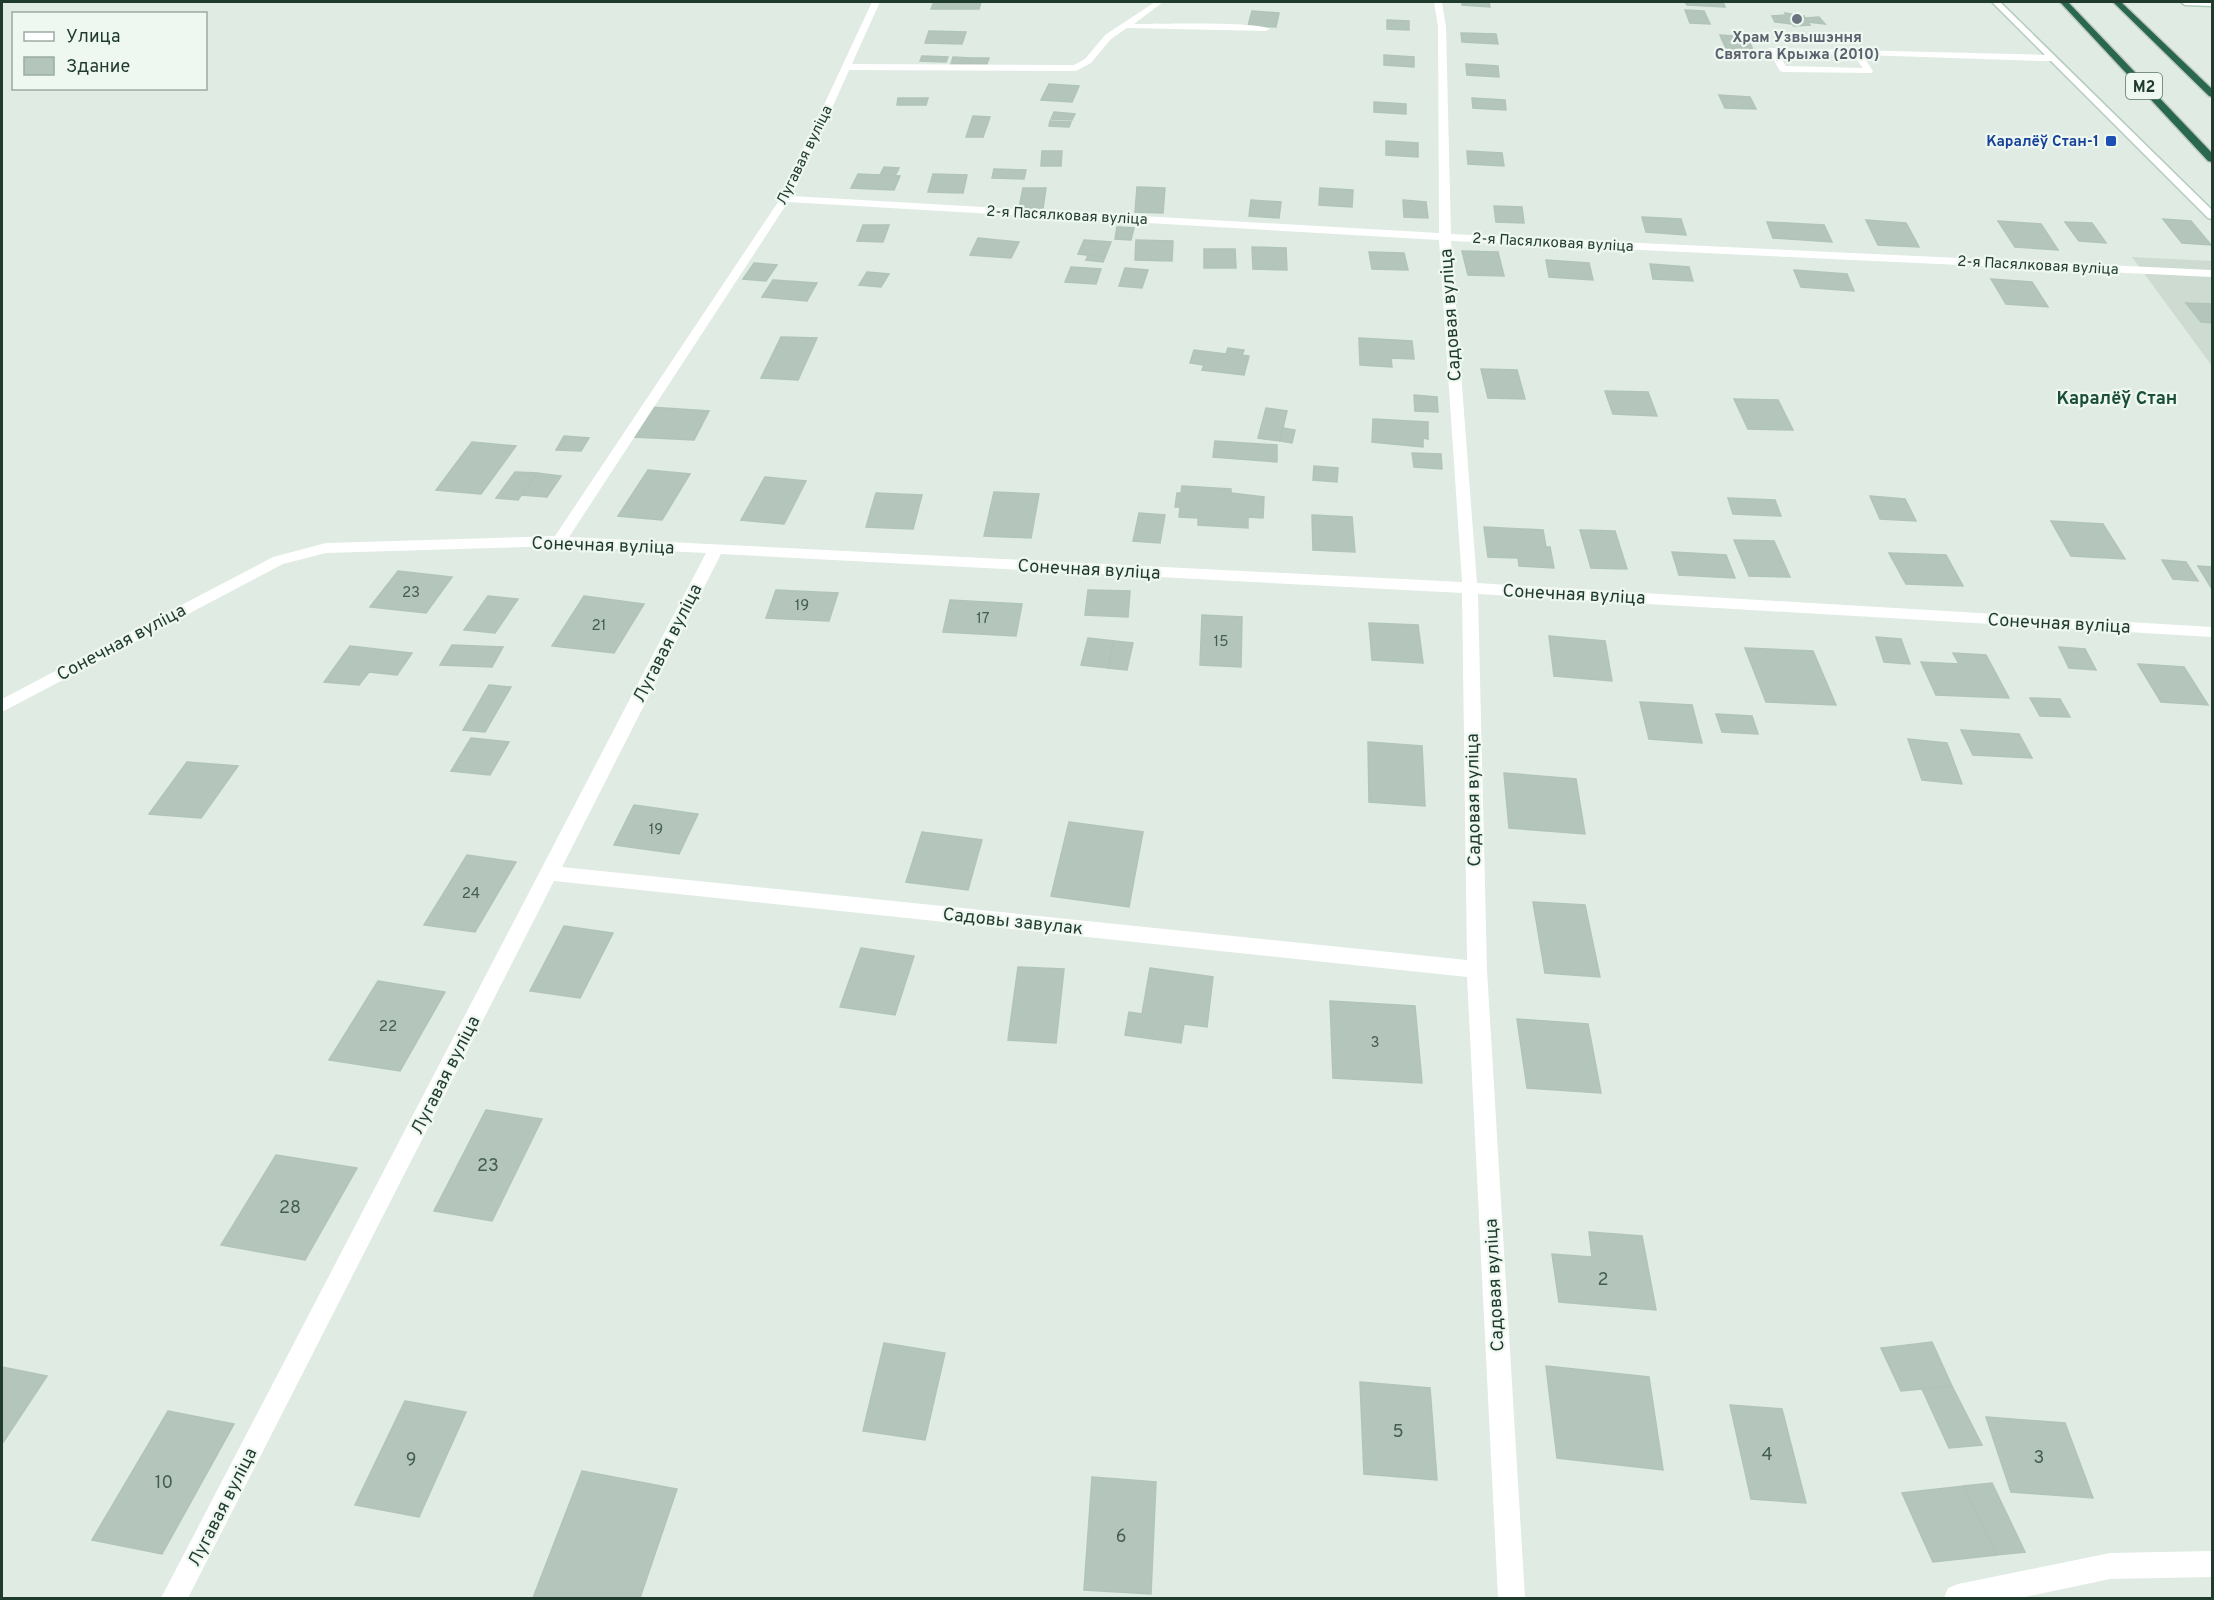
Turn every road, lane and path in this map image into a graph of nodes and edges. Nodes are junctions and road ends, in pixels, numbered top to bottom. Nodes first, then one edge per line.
1 (876, 2) edge
2 (1159, 2) edge
3 (1438, 2) edge
4 (1996, 2) edge
5 (2064, 2) edge
6 (2117, 2) edge
7 (2185, 2) edge
8 (2212, 4) edge
9 (1125, 26) junction
10 (1266, 29) dead end
11 (1855, 52) junction
12 (2052, 58) junction
13 (846, 67) junction
14 (2212, 94) edge
15 (2212, 159) edge
16 (785, 199) junction
17 (2212, 216) edge
18 (1445, 237) junction
19 (2212, 273) edge
20 (559, 541) junction
21 (715, 551) junction
22 (1470, 588) junction
23 (2212, 632) edge
24 (2, 706) edge
25 (550, 873) junction
26 (1477, 970) junction
27 (2212, 1564) edge
28 (174, 1599) edge
29 (1512, 1599) edge
30 (1958, 1599) edge

1 - 13 street, Лугавая вуліца
2 - 9 lane
3 - 18 street, Садовая вуліца
4 - 12 street
5 - 15 highway, М2
6 - 14 highway, М2
7 - 8 street
9 - 10 lane
9 - 13 lane
11 - 11 lane
11 - 12 lane
12 - 17 street
13 - 16 street, Лугавая вуліца
16 - 18 street, 2-я Пасялковая вуліца
16 - 20 street, Лугавая вуліца
18 - 19 street, 2-я Пасялковая вуліца
18 - 22 street, Садовая вуліца
20 - 21 street, Сонечная вуліца
20 - 24 street, Сонечная вуліца
21 - 22 street, Сонечная вуліца
21 - 25 street, Лугавая вуліца
22 - 23 street, Сонечная вуліца
22 - 26 street, Садовая вуліца
25 - 26 street, Садовы завулак
25 - 28 street, Лугавая вуліца
26 - 29 street, Садовая вуліца
27 - 30 street

